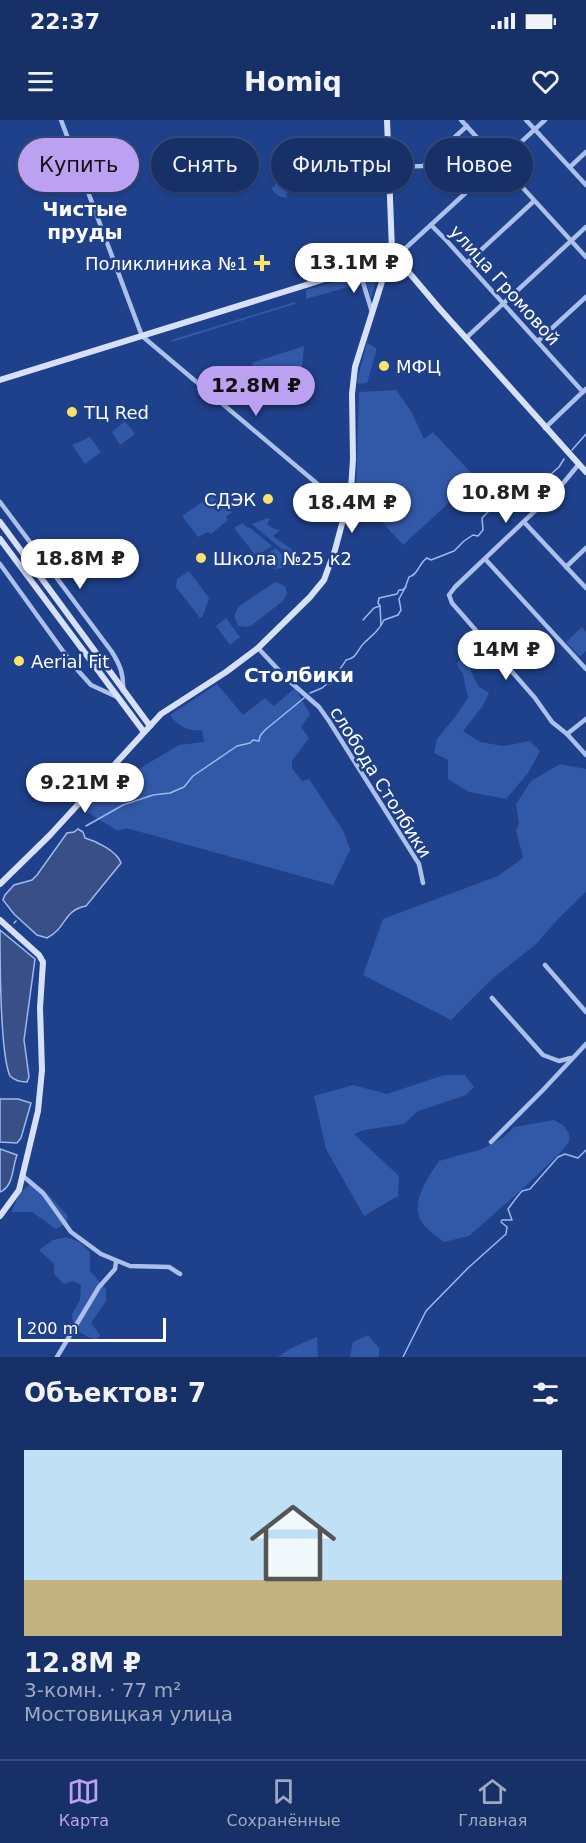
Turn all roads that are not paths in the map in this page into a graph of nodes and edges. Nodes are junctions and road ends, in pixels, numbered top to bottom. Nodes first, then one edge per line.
1 (61, 120) edge
2 (387, 120) edge
3 (460, 120) edge
4 (526, 120) edge
5 (545, 120) edge
6 (466, 126) junction
7 (535, 129) junction
8 (388, 138) edge
9 (477, 138) edge
10 (525, 138) edge
11 (586, 152) edge
12 (413, 166) edge
13 (570, 166) junction
14 (586, 185) edge
15 (390, 192) edge
16 (467, 192) edge
17 (526, 192) edge
18 (534, 201) junction
19 (431, 225) junction
20 (586, 227) edge
21 (571, 240) junction
22 (392, 250) junction
23 (396, 257) junction
24 (586, 257) edge
25 (389, 260) junction
26 (467, 262) junction
27 (359, 269) junction
28 (586, 297) edge
29 (504, 303) junction
30 (372, 312) junction
31 (142, 336) junction
32 (466, 338) junction
33 (538, 341) junction
34 (0, 380) edge
35 (584, 390) edge
36 (546, 428) junction
37 (579, 464) junction
38 (586, 472) edge
39 (0, 502) edge
40 (346, 508) junction
41 (0, 522) edge
42 (524, 522) junction
43 (0, 539) edge
44 (586, 548) edge
45 (486, 560) junction
46 (0, 564) edge
47 (566, 567) junction
48 (586, 588) edge
49 (258, 648) junction
50 (586, 669) edge
51 (123, 691) junction
52 (119, 697) junction
53 (586, 719) edge
54 (147, 729) junction
55 (567, 735) junction
56 (586, 755) edge
57 (0, 884) edge
58 (423, 884) dead end
59 (0, 920) edge
60 (545, 965) dead end
61 (492, 998) dead end
62 (586, 1012) edge
63 (586, 1044) edge
64 (571, 1058) junction
65 (491, 1142) dead end
66 (23, 1176) junction
67 (0, 1216) edge
68 (116, 1262) junction
69 (180, 1274) dead end
70 (57, 1357) edge

1 - 31 street
2 - 8 main road
3 - 6 street
4 - 7 street
5 - 7 street
6 - 9 street
6 - 12 street
7 - 10 street
7 - 13 street
11 - 13 street
13 - 14 street
15 - 22 main road
16 - 19 street
17 - 18 street
18 - 21 street
18 - 26 street
19 - 23 street
19 - 26 street, улица Громовой
20 - 21 street
21 - 24 street
21 - 29 street
22 - 23 main road
22 - 25 main road
23 - 25 main road
23 - 32 main road
25 - 27 main road
25 - 30 main road
26 - 29 street, улица Громовой
27 - 30 street
27 - 31 main road
28 - 33 street
29 - 32 street
29 - 33 street, улица Громовой
30 - 40 main road
31 - 34 main road
31 - 40 street
32 - 36 main road
33 - 35 street, улица Громовой
35 - 36 street
36 - 37 main road
37 - 38 main road
37 - 42 street
39 - 51 street
40 - 49 main road
41 - 51 main road
42 - 45 street
42 - 47 street
43 - 52 main road
44 - 47 street
45 - 50 street
45 - 55 street
46 - 52 street
47 - 48 street
49 - 54 main road
49 - 58 street, слобода Столбики
51 - 54 main road
52 - 54 main road
53 - 55 street
54 - 57 main road
55 - 56 street
59 - 66 main road
60 - 62 street
61 - 64 street
63 - 64 street
64 - 65 street
66 - 67 main road
66 - 68 street
68 - 69 street
68 - 70 street

